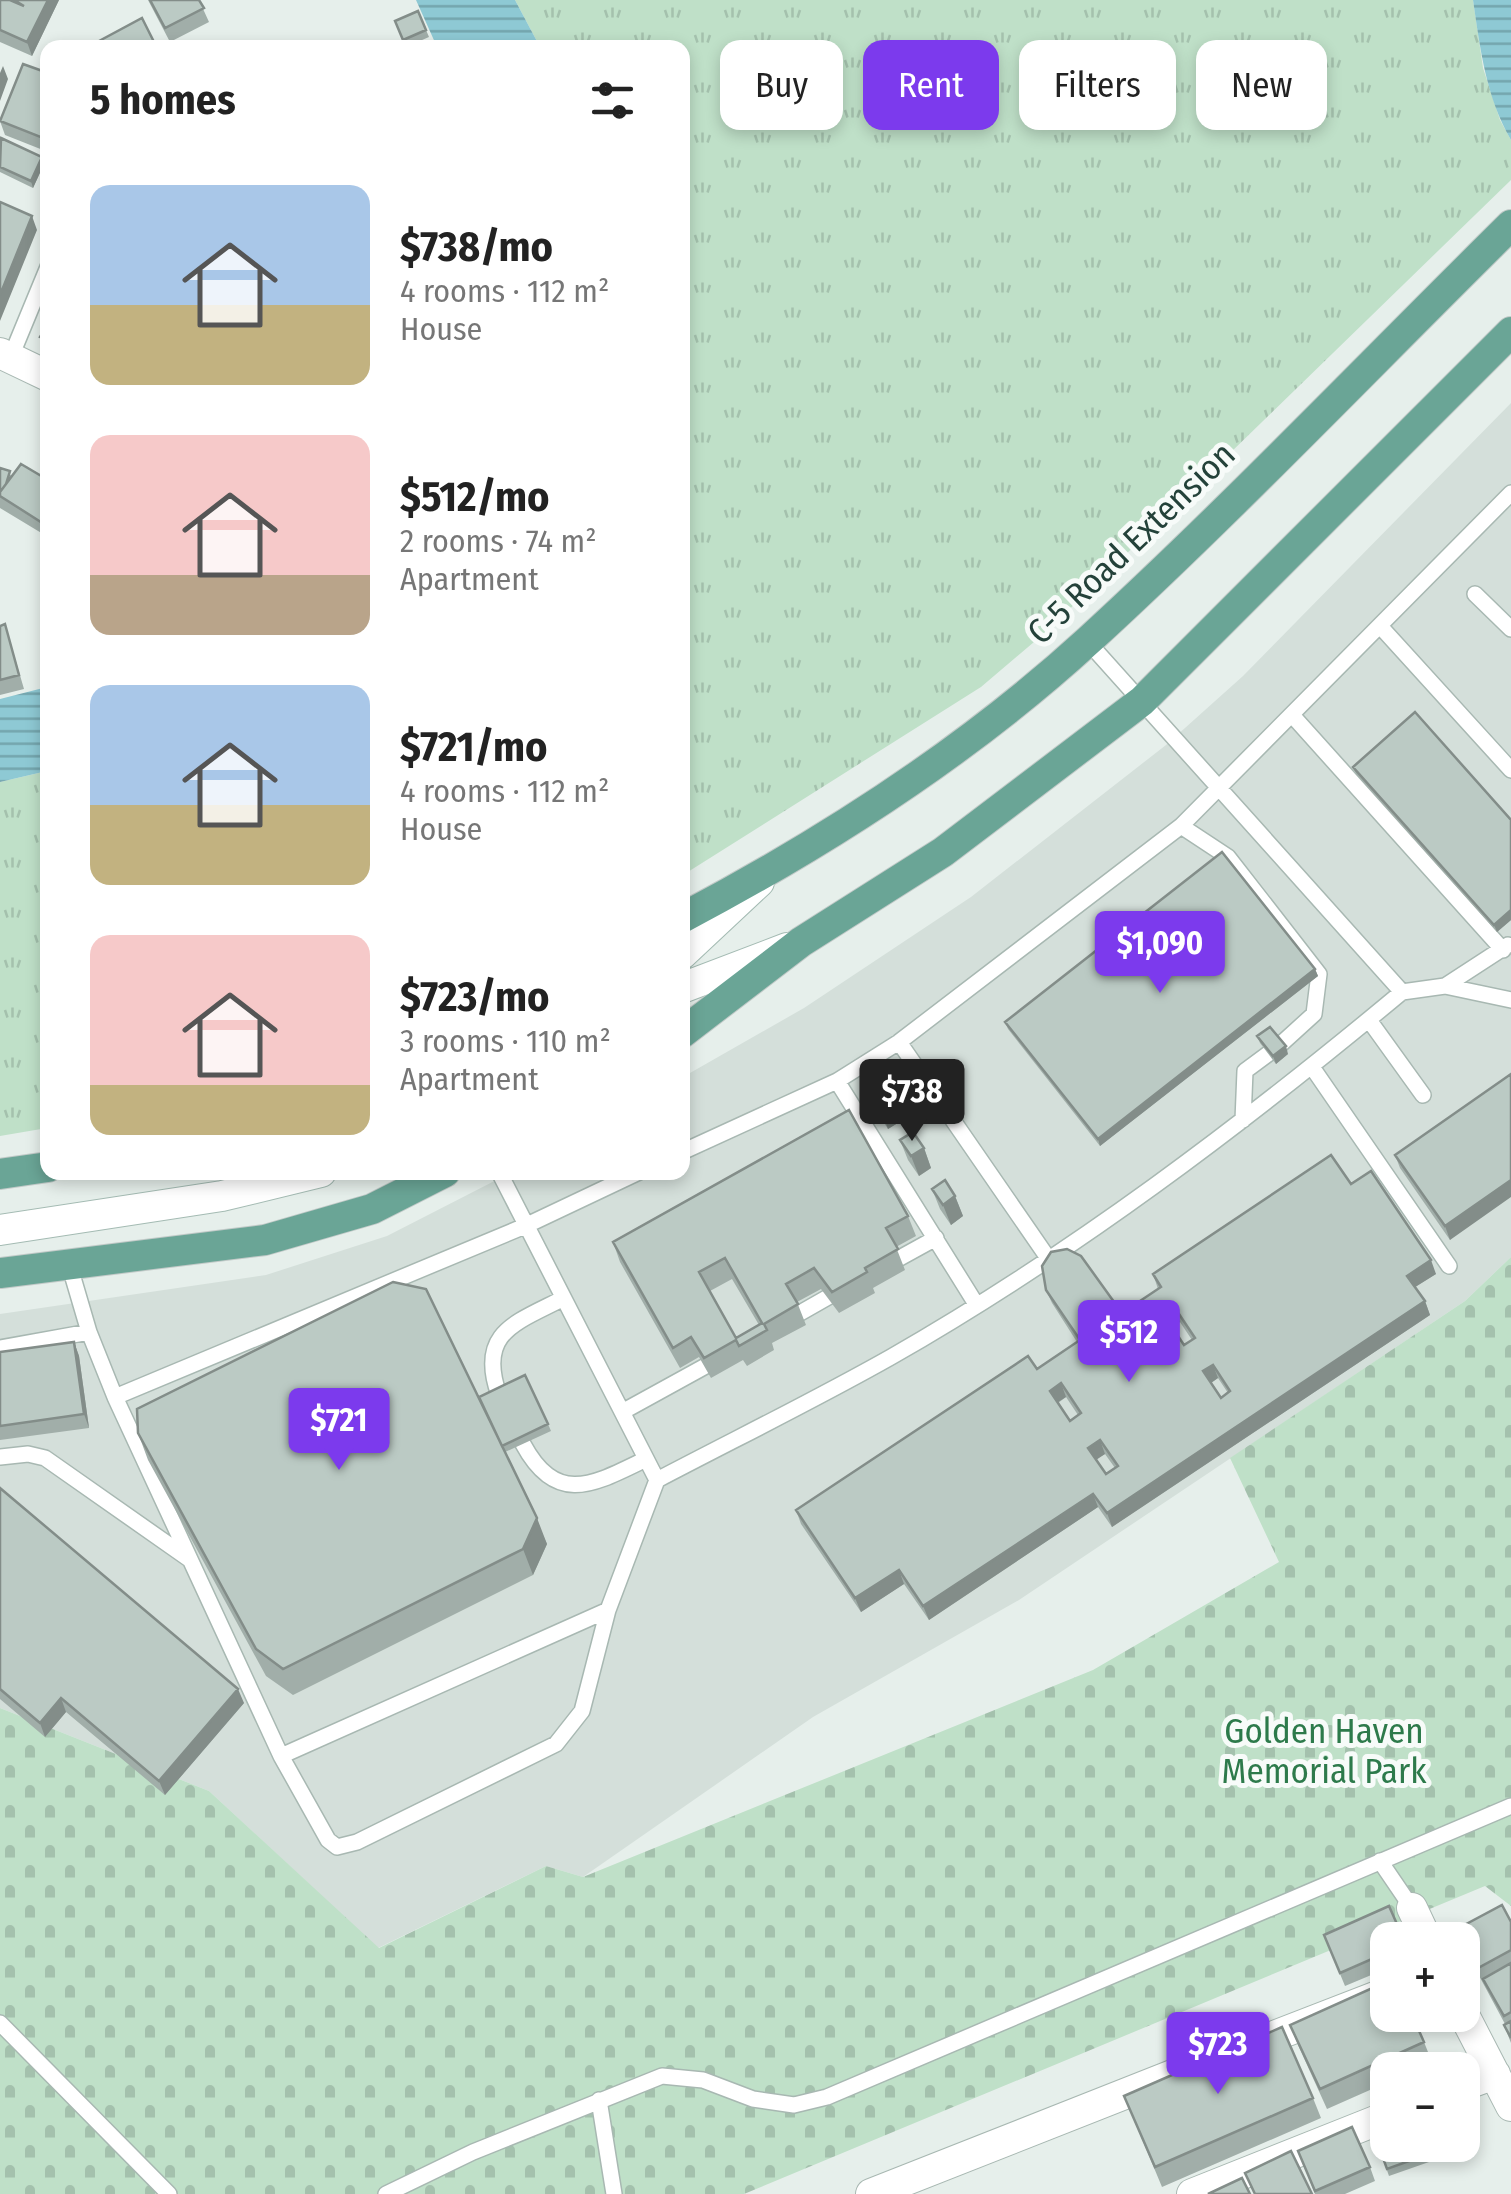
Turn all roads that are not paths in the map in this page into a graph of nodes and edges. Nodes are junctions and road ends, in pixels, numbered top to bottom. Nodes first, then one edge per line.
1 (1511, 225) edge
2 (40, 285) edge
3 (1511, 332) edge
4 (4, 364) edge
5 (40, 374) edge
6 (1511, 494) edge
7 (1475, 594) dead end
8 (1380, 626) junction
9 (1511, 629) edge
10 (1088, 642) junction
11 (1142, 702) junction
12 (1292, 715) junction
13 (1511, 770) edge
14 (1220, 789) junction
15 (1181, 826) junction
16 (768, 873) junction
17 (690, 914) edge
18 (801, 942) junction
19 (690, 946) edge
20 (1507, 947) edge
21 (690, 985) edge
22 (1444, 986) junction
23 (1402, 992) junction
24 (1511, 1000) edge
25 (1369, 1020) junction
26 (690, 1027) edge
27 (899, 1042) junction
28 (1312, 1067) junction
29 (836, 1081) junction
30 (1423, 1095) dead end
31 (1242, 1120) junction
32 (690, 1148) edge
33 (40, 1169) edge
34 (0, 1174) edge
35 (283, 1180) edge
36 (429, 1180) edge
37 (502, 1180) edge
38 (622, 1180) edge
39 (524, 1226) junction
40 (0, 1230) edge
41 (936, 1238) junction
42 (1048, 1258) junction
43 (69, 1264) junction
44 (1449, 1266) dead end
45 (0, 1273) edge
46 (562, 1299) junction
47 (976, 1304) junction
48 (776, 1327) edge
49 (90, 1332) junction
50 (0, 1348) edge
51 (738, 1348) edge
52 (499, 1395) edge
53 (115, 1397) junction
54 (622, 1412) junction
55 (523, 1444) edge
56 (0, 1457) edge
57 (646, 1459) junction
58 (656, 1480) junction
59 (191, 1560) junction
60 (608, 1610) junction
61 (281, 1756) junction
62 (1511, 1806) edge
63 (1380, 1861) junction
64 (1412, 1908) joint
65 (1419, 1922) edge
66 (1370, 1999) edge
67 (0, 2022) edge
68 (1473, 2032) edge
69 (1495, 2074) junction
70 (1480, 2079) edge
71 (599, 2100) junction
72 (1511, 2106) edge
73 (1370, 2123) edge
74 (169, 2194) edge
75 (386, 2194) edge
76 (614, 2194) edge
77 (871, 2194) edge
78 (1192, 2194) edge

1 - 10 main road, C-5 Road Extension
2 - 4 lane
3 - 11 main road
4 - 5 street
6 - 8 lane
7 - 9 lane
8 - 12 lane
8 - 13 lane
10 - 11 lane
10 - 16 main road, C-5 Road Extension
11 - 14 lane
11 - 18 main road
12 - 14 lane
12 - 20 lane
14 - 15 lane
14 - 23 lane
15 - 27 lane
15 - 31 lane
16 - 17 main road, C-5 Road Extension
16 - 19 street, C-5 Road Extension
18 - 21 street
18 - 26 main road
20 - 22 lane
22 - 23 lane
22 - 24 lane
23 - 25 lane
25 - 28 lane
25 - 30 lane
27 - 29 lane
27 - 42 lane
28 - 31 lane
28 - 44 lane
29 - 32 lane
29 - 41 lane
31 - 42 lane
33 - 34 main road
35 - 40 street
36 - 43 main road
37 - 39 lane
38 - 39 lane
39 - 46 lane
39 - 53 lane
41 - 47 lane
41 - 48 lane
42 - 47 lane
43 - 45 main road
43 - 49 lane
46 - 52 lane
46 - 54 lane
47 - 58 lane
49 - 50 lane
49 - 53 lane
51 - 54 lane
53 - 59 lane
54 - 57 lane
55 - 57 lane
56 - 59 lane
57 - 58 lane
58 - 60 lane
59 - 61 lane
60 - 61 lane
60 - 61 lane
62 - 63 lane
63 - 64 lane
63 - 71 lane
64 - 65 street
66 - 77 street
67 - 74 lane
68 - 69 street
69 - 70 street
69 - 72 street
71 - 75 lane
71 - 76 lane
73 - 78 street

